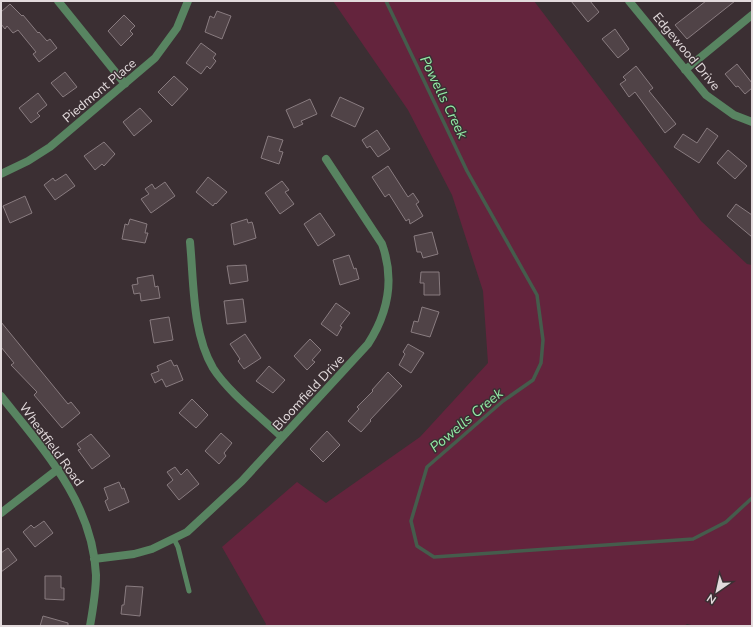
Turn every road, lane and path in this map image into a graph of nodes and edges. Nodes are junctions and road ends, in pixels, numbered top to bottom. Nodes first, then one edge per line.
1 (58, 1) edge
2 (188, 1) edge
3 (629, 1) edge
4 (752, 15) edge
5 (685, 70) junction
6 (125, 84) junction
7 (752, 122) edge
8 (326, 159) dead end
9 (1, 174) edge
10 (190, 242) dead end
11 (1, 396) edge
12 (282, 437) junction
13 (58, 470) junction
14 (1, 514) edge
15 (174, 539) junction
16 (94, 559) junction
17 (188, 591) dead end
18 (90, 626) edge

1 - 6 street
2 - 6 street, Piedmont Place
3 - 5 street, Edgewood Drive
4 - 5 street
5 - 7 street, Edgewood Drive
6 - 9 street, Piedmont Place
8 - 12 street, Bloomfield Drive
10 - 12 street
11 - 13 street, Wheatfield Road
12 - 15 street, Bloomfield Drive
13 - 14 street
13 - 16 street, Wheatfield Road
15 - 16 street, Bloomfield Drive
15 - 17 lane
16 - 18 street, Wheatfield Road

